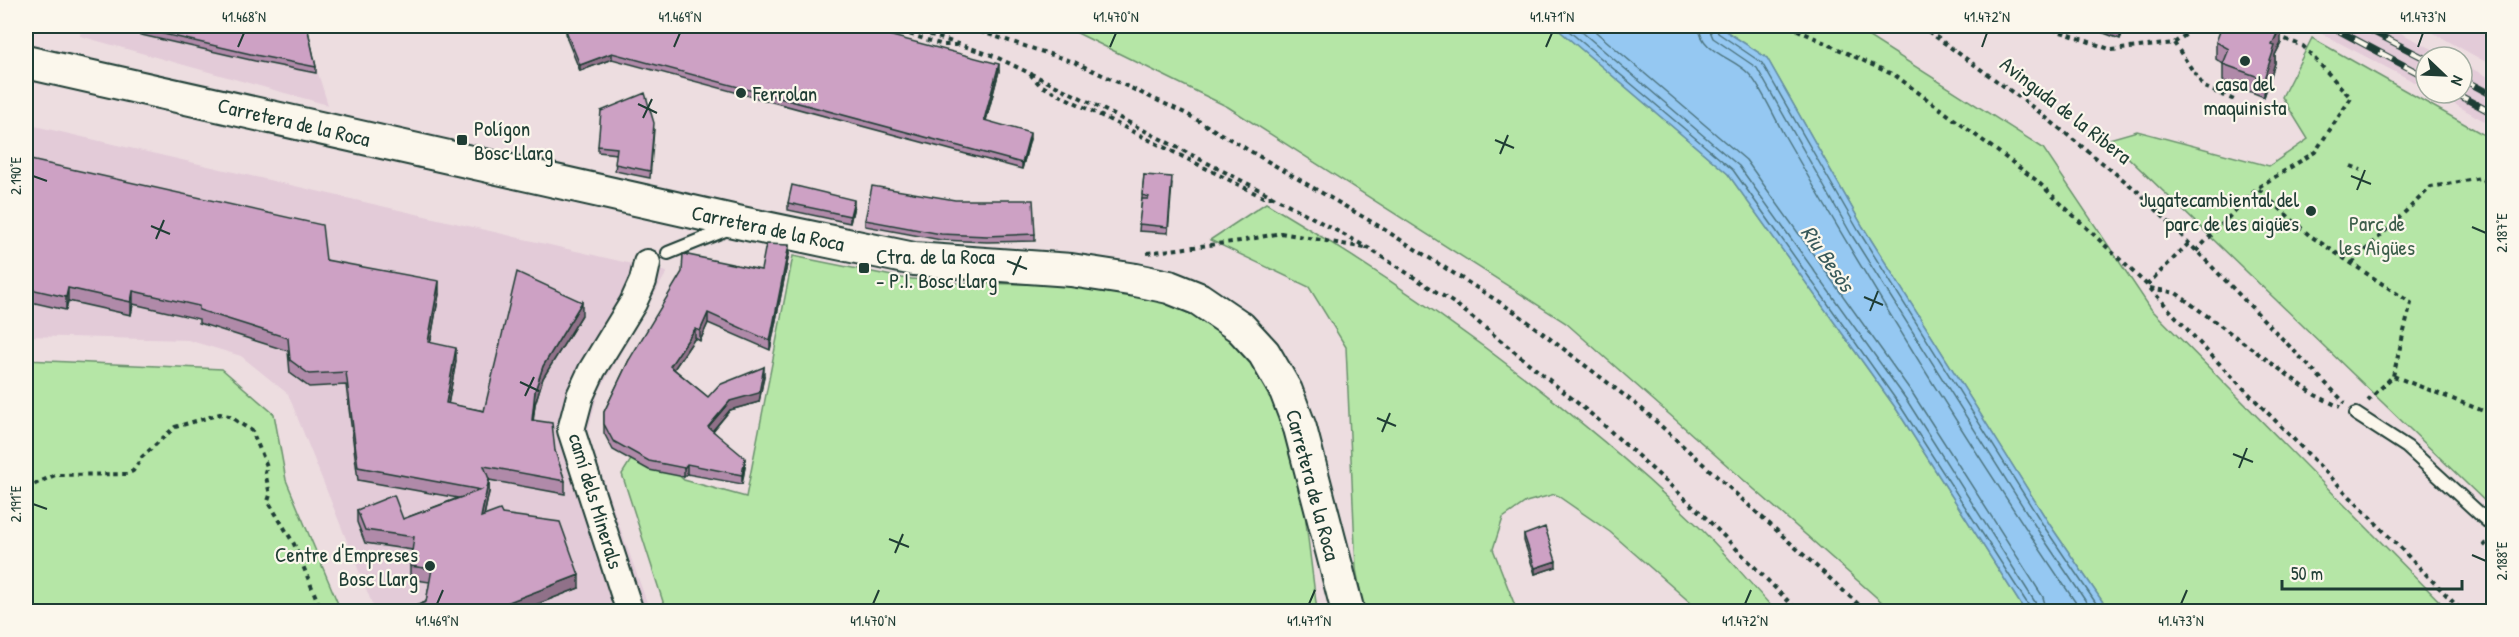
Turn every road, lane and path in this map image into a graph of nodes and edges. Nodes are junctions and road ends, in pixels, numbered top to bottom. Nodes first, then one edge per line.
1 (884, 26) edge
2 (904, 26) edge
3 (963, 26) edge
4 (1789, 26) edge
5 (1921, 26) edge
6 (2044, 26) edge
7 (2198, 26) edge
8 (2272, 34) edge
9 (2174, 43) junction
10 (964, 45) junction
11 (26, 62) edge
12 (2237, 86) edge
13 (2351, 166) dead end
14 (2361, 170) dead end
15 (2493, 186) edge
16 (2257, 188) junction
17 (742, 223) junction
18 (2189, 243) junction
19 (1368, 248) junction
20 (2196, 251) junction
21 (1142, 253) dead end
22 (657, 258) joint
23 (2352, 263) junction
24 (2148, 286) junction
25 (2393, 376) junction
26 (2355, 414) junction
27 (2493, 415) edge
28 (26, 488) edge
29 (2493, 527) edge
30 (2477, 537) dead end
31 (2493, 553) edge
32 (322, 612) edge
33 (630, 612) edge
34 (1348, 612) edge
35 (1798, 612) edge
36 (1867, 612) edge
37 (2463, 612) edge

1 - 10 path
2 - 10 path
3 - 36 path
4 - 24 path
5 - 18 path, Avinguda de la Ribera
6 - 9 path
7 - 9 path
8 - 16 path
9 - 12 path
10 - 19 path
11 - 17 street, Carretera de la Roca
13 - 14 path
15 - 23 path
16 - 20 path
16 - 23 path
17 - 22 lane
17 - 34 street, Carretera de la Roca
18 - 20 path, Avinguda de la Ribera
18 - 24 path
19 - 21 path
19 - 35 path
20 - 26 path, Avinguda de la Ribera
22 - 33 street, camí dels Minerals
23 - 25 path
24 - 26 path
24 - 37 path
25 - 26 path
25 - 27 path
26 - 29 lane
28 - 32 path
30 - 31 path

